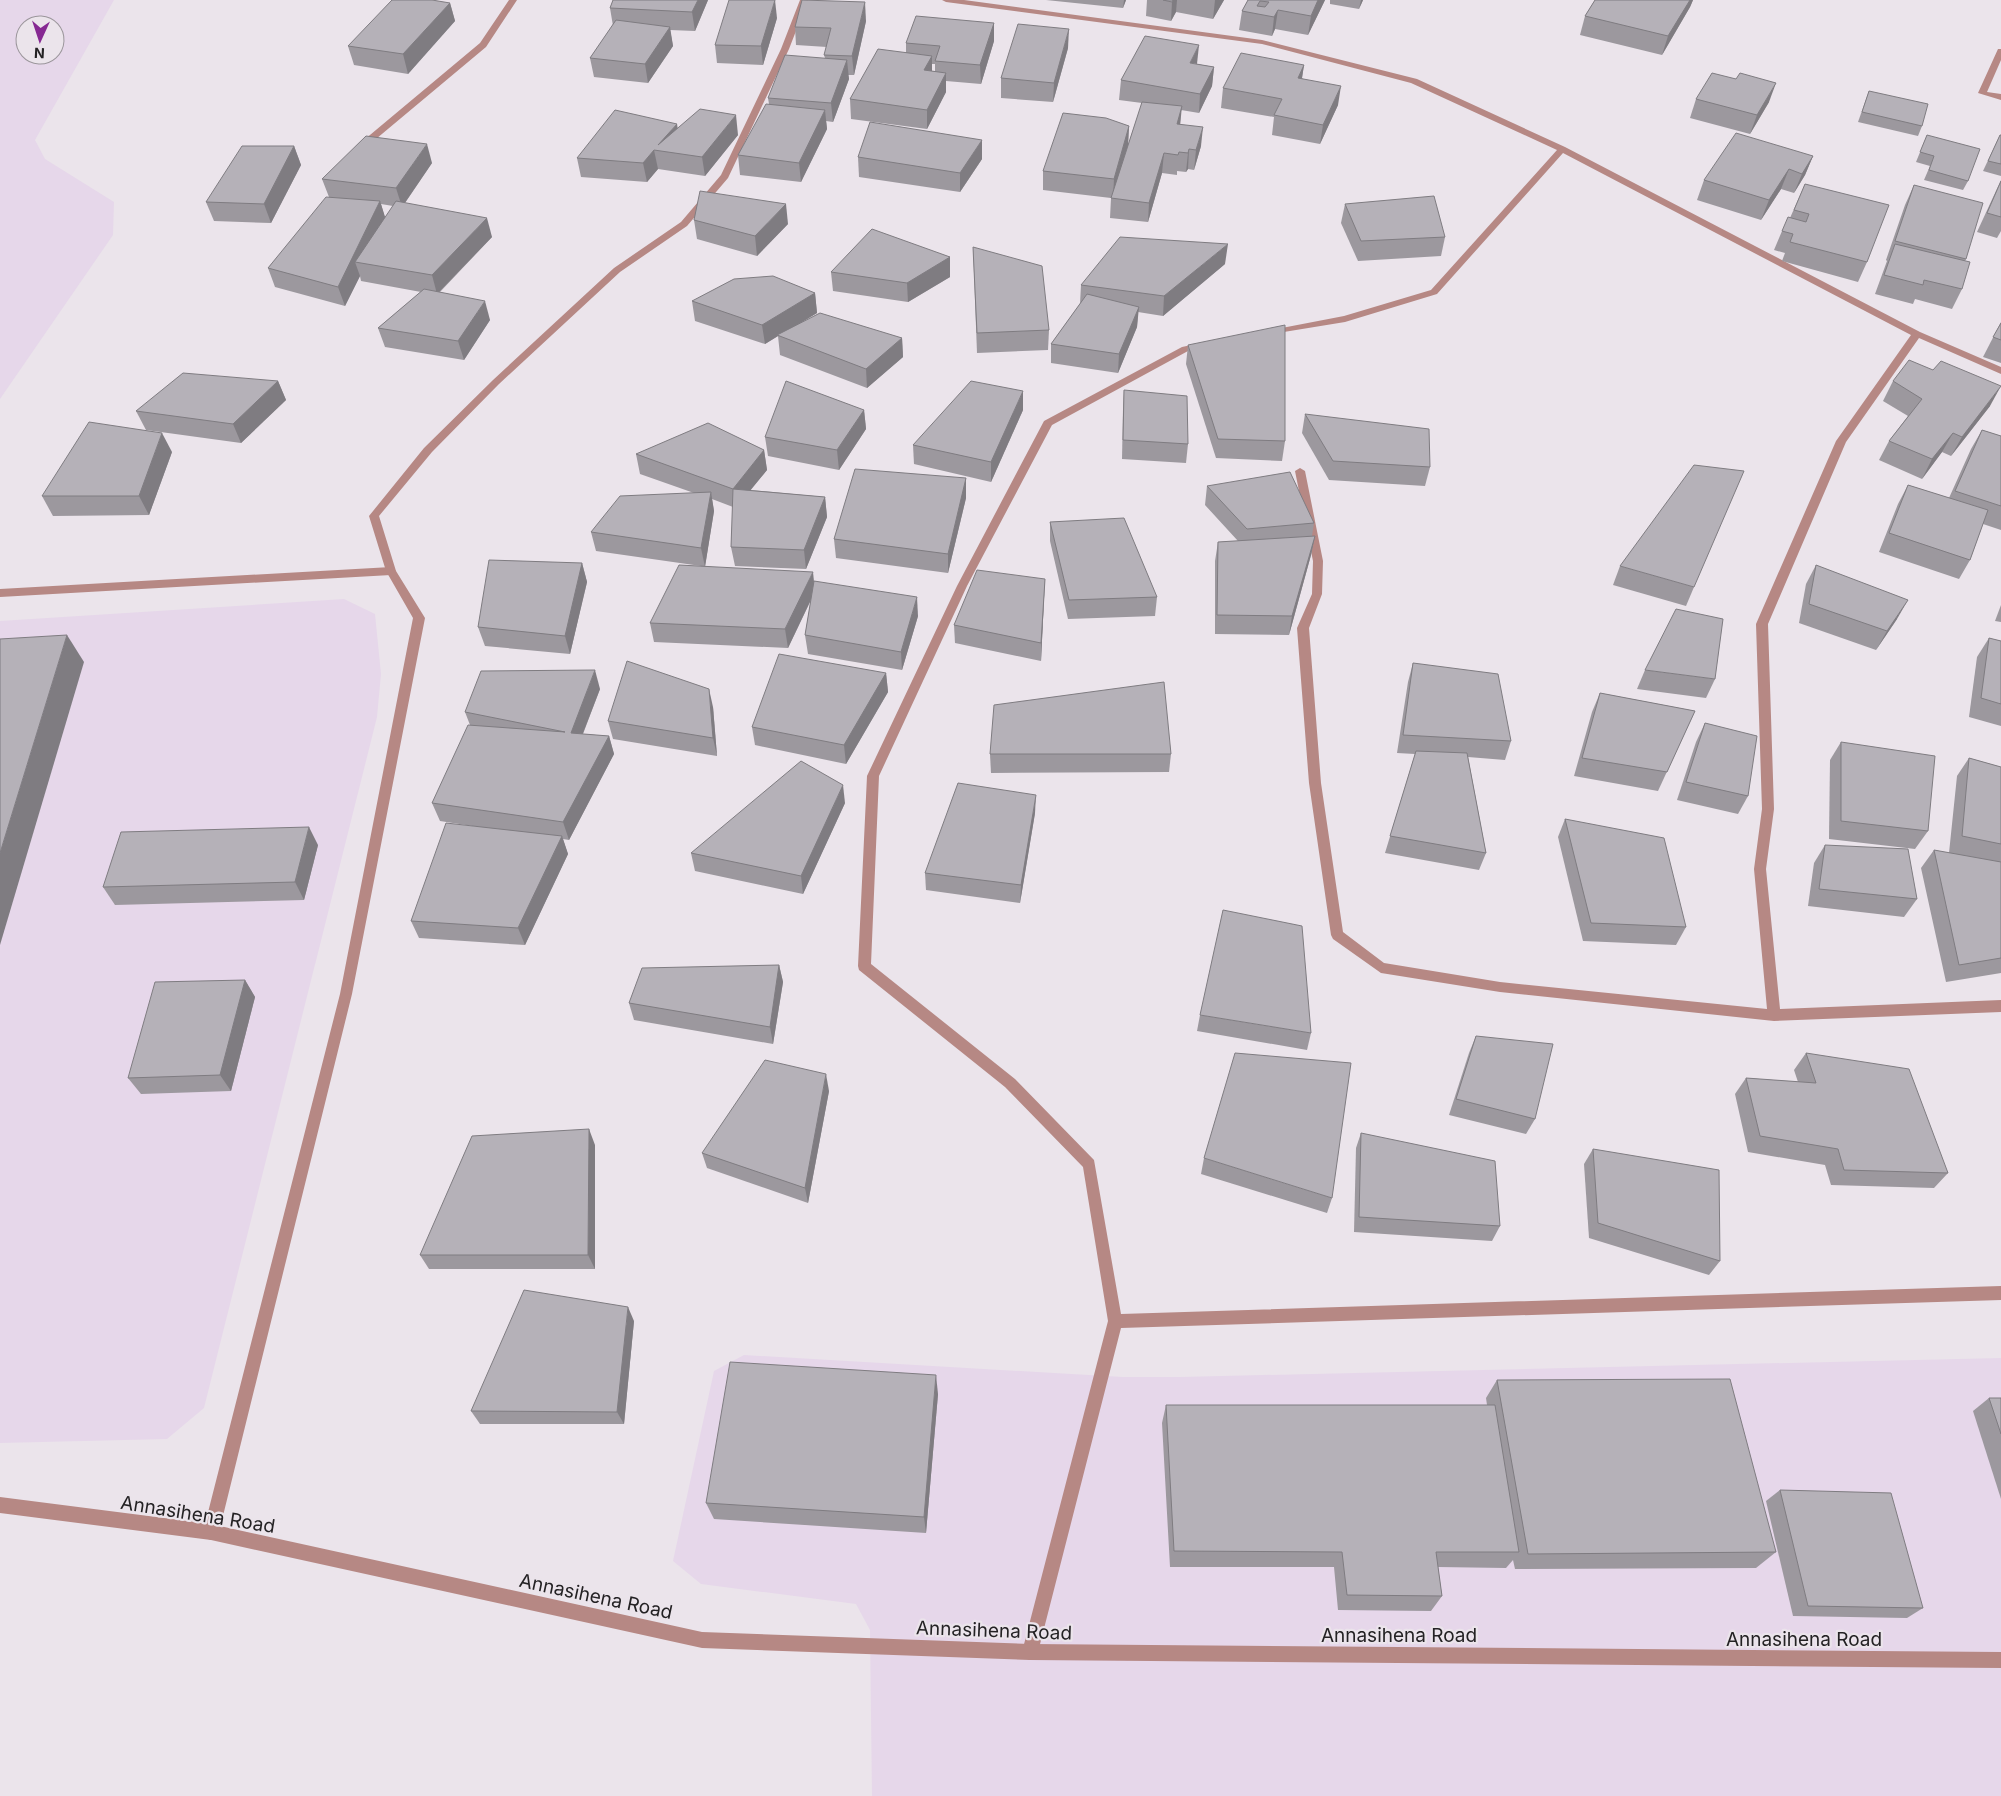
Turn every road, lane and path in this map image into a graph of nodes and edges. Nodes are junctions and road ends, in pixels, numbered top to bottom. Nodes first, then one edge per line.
1 (513, 0) edge
2 (804, 0) edge
3 (946, 0) edge
4 (2001, 51) edge
5 (2001, 97) edge
6 (1562, 149) junction
7 (355, 152) edge
8 (1917, 334) junction
9 (1260, 335) edge
10 (1213, 344) edge
11 (2001, 371) edge
12 (1300, 471) dead end
13 (391, 570) junction
14 (0, 593) edge
15 (2001, 1006) edge
16 (1774, 1015) junction
17 (2001, 1293) edge
18 (1115, 1321) junction
19 (0, 1505) edge
20 (212, 1532) junction
21 (1030, 1652) junction
22 (2001, 1660) edge

1 - 7 street
2 - 13 street
3 - 6 street
4 - 5 street
6 - 8 street
6 - 9 street
8 - 11 street
8 - 16 street
10 - 18 street
12 - 16 street
13 - 14 street
13 - 20 street
15 - 16 street
17 - 18 street
18 - 21 street
19 - 20 street, Annasihena Road
20 - 21 street, Annasihena Road
21 - 22 street, Annasihena Road

